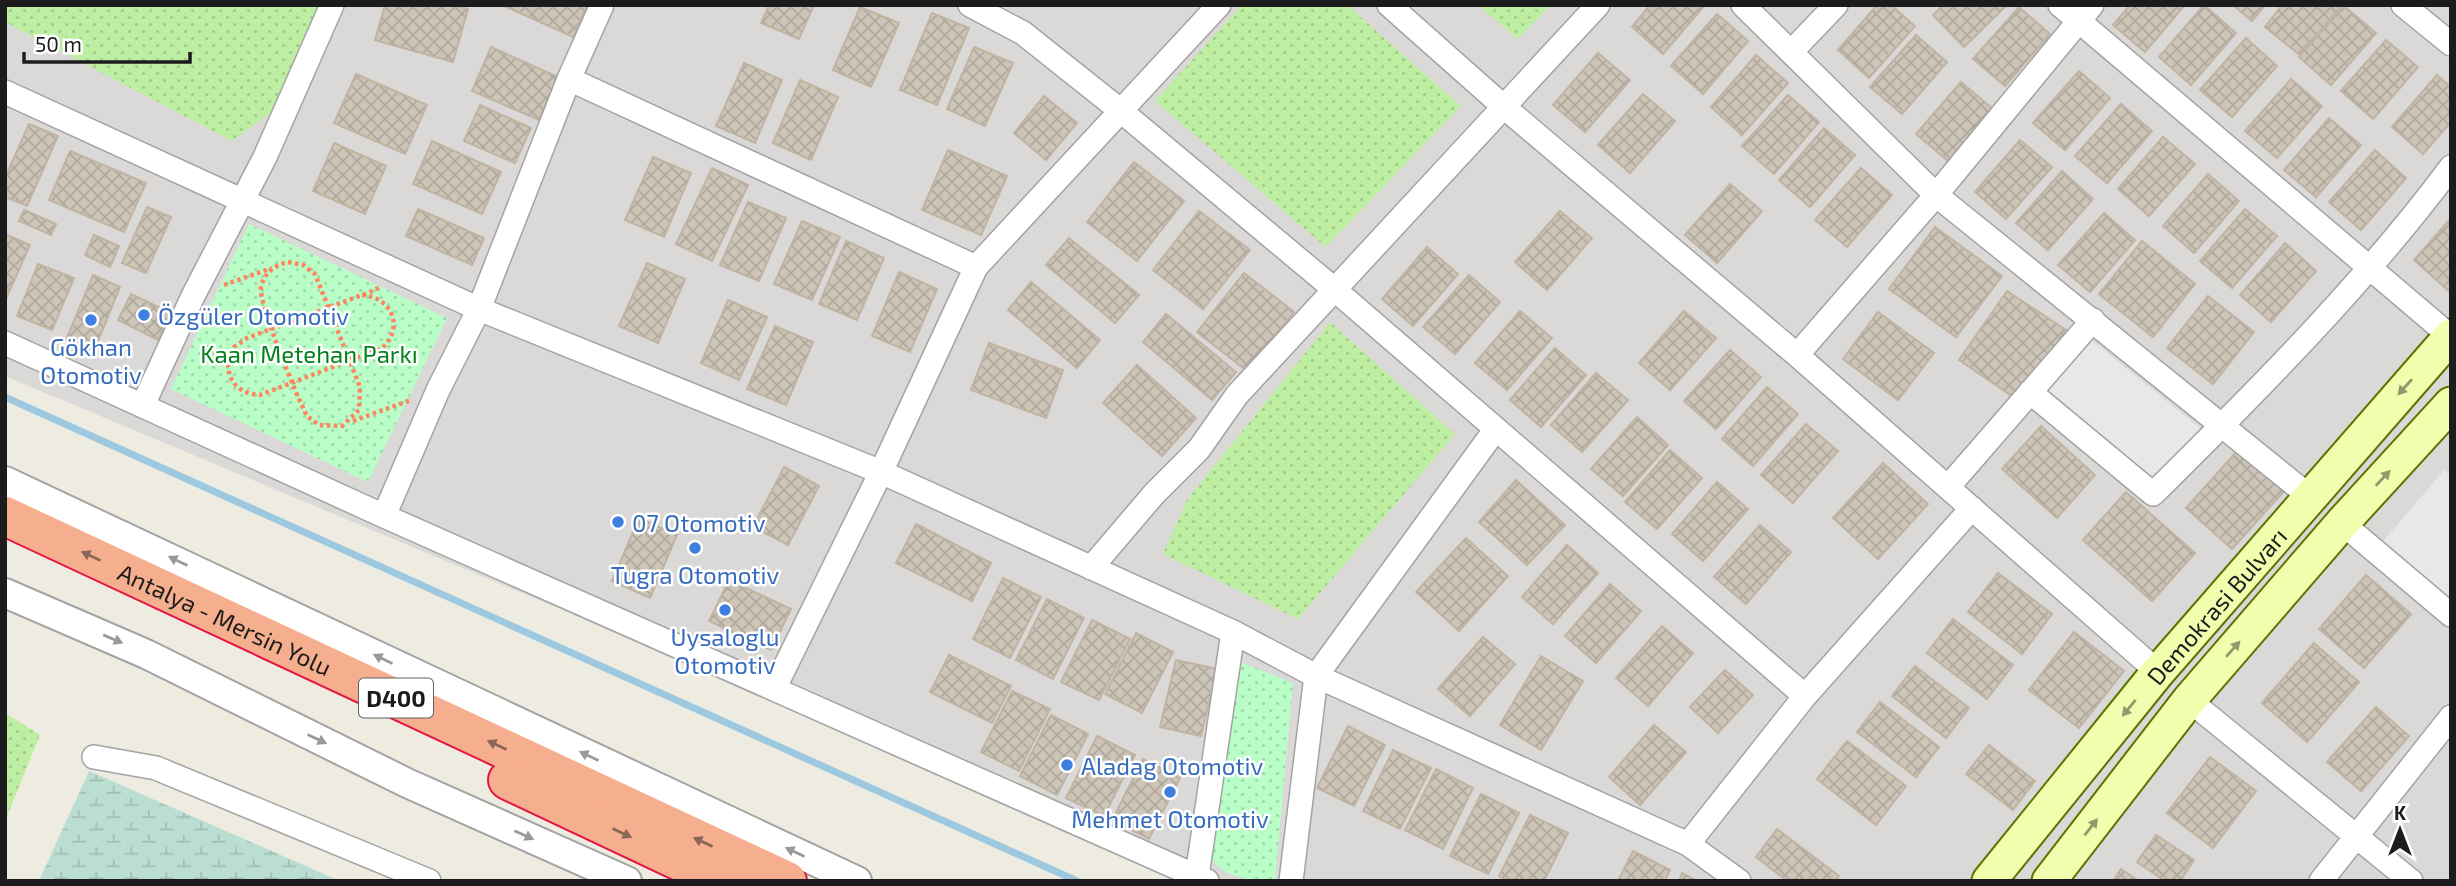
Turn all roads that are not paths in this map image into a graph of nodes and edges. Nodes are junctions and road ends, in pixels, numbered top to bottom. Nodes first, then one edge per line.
1 (332, 5) edge
2 (602, 5) edge
3 (970, 5) edge
4 (1219, 5) edge
5 (1389, 5) edge
6 (1598, 5) edge
7 (1743, 5) edge
8 (1836, 5) edge
9 (2060, 5) edge
10 (2403, 5) edge
11 (2084, 13) edge
12 (2451, 44) edge
13 (1791, 52) junction
14 (569, 79) junction
15 (5, 92) edge
16 (1504, 107) junction
17 (1121, 111) junction
18 (2451, 167) edge
19 (1936, 195) junction
20 (243, 200) junction
21 (976, 267) junction
22 (2370, 268) junction
23 (1334, 289) junction
24 (479, 309) junction
25 (2094, 320) junction
26 (2451, 336) edge
27 (5, 343) edge
28 (1797, 355) junction
29 (2030, 392) junction
30 (2451, 404) edge
31 (143, 405) junction
32 (2222, 425) junction
33 (1495, 430) junction
34 (881, 472) junction
35 (5, 481) edge
36 (1948, 487) junction
37 (2309, 496) junction
38 (1972, 508) junction
39 (5, 516) edge
40 (384, 516) junction
41 (2342, 523) junction
42 (5, 544) edge
43 (1091, 568) junction
44 (5, 593) edge
45 (2451, 615) edge
46 (1234, 632) junction
47 (2158, 672) junction
48 (1315, 676) junction
49 (775, 687) junction
50 (1805, 696) junction
51 (2189, 700) junction
52 (2451, 717) edge
53 (94, 757) dead end
54 (2356, 837) junction
55 (1688, 845) junction
56 (1202, 878) edge
57 (429, 881) edge
58 (627, 881) edge
59 (722, 881) edge
60 (787, 881) edge
61 (857, 881) edge
62 (1291, 881) edge
63 (1739, 881) edge
64 (1989, 881) edge
65 (2049, 881) edge
66 (2321, 881) edge
67 (2411, 881) edge

1 - 20 street
2 - 14 street
3 - 17 street
4 - 17 street
5 - 16 street
6 - 16 street
7 - 13 street
8 - 13 street
9 - 11 street
10 - 12 street
11 - 19 street
11 - 22 street
13 - 19 street
14 - 21 street
14 - 24 street
15 - 20 street
16 - 23 street
16 - 28 street
17 - 21 street
17 - 23 street
18 - 22 street
19 - 25 street
19 - 28 street
20 - 24 street
20 - 31 street
21 - 34 street
22 - 26 street
22 - 32 street
23 - 33 street
23 - 43 street
24 - 34 street
24 - 40 street
25 - 29 street
25 - 32 street
26 -> 37 main road, Demokrasi Bulvarı
27 - 31 street
28 - 36 street
29 - 32 street
29 - 36 street
41 -> 30 main road, Demokrasi Bulvarı
31 - 40 street
32 - 37 street
33 - 48 street
33 - 50 street
34 - 43 street
34 - 49 street
61 -> 35 street
36 - 38 street
37 - 47 main road, Demokrasi Bulvarı
38 - 47 street
38 - 50 street
60 -> 39 highway, Antalya - Mersin Yolu / D400
40 - 49 street
41 - 45 street
51 -> 41 main road, Demokrasi Bulvarı
42 -> 59 highway, Antalya - Mersin Yolu / D400
43 - 46 street
44 -> 58 street
46 - 48 street
46 - 56 street
47 -> 64 main road, Demokrasi Bulvarı
48 - 55 street
48 - 62 street
49 - 56 street
50 - 55 street
51 - 54 street
65 -> 51 main road, Demokrasi Bulvarı
52 - 54 street
53 - 57 street
54 - 66 street
54 - 67 street
55 - 63 street

